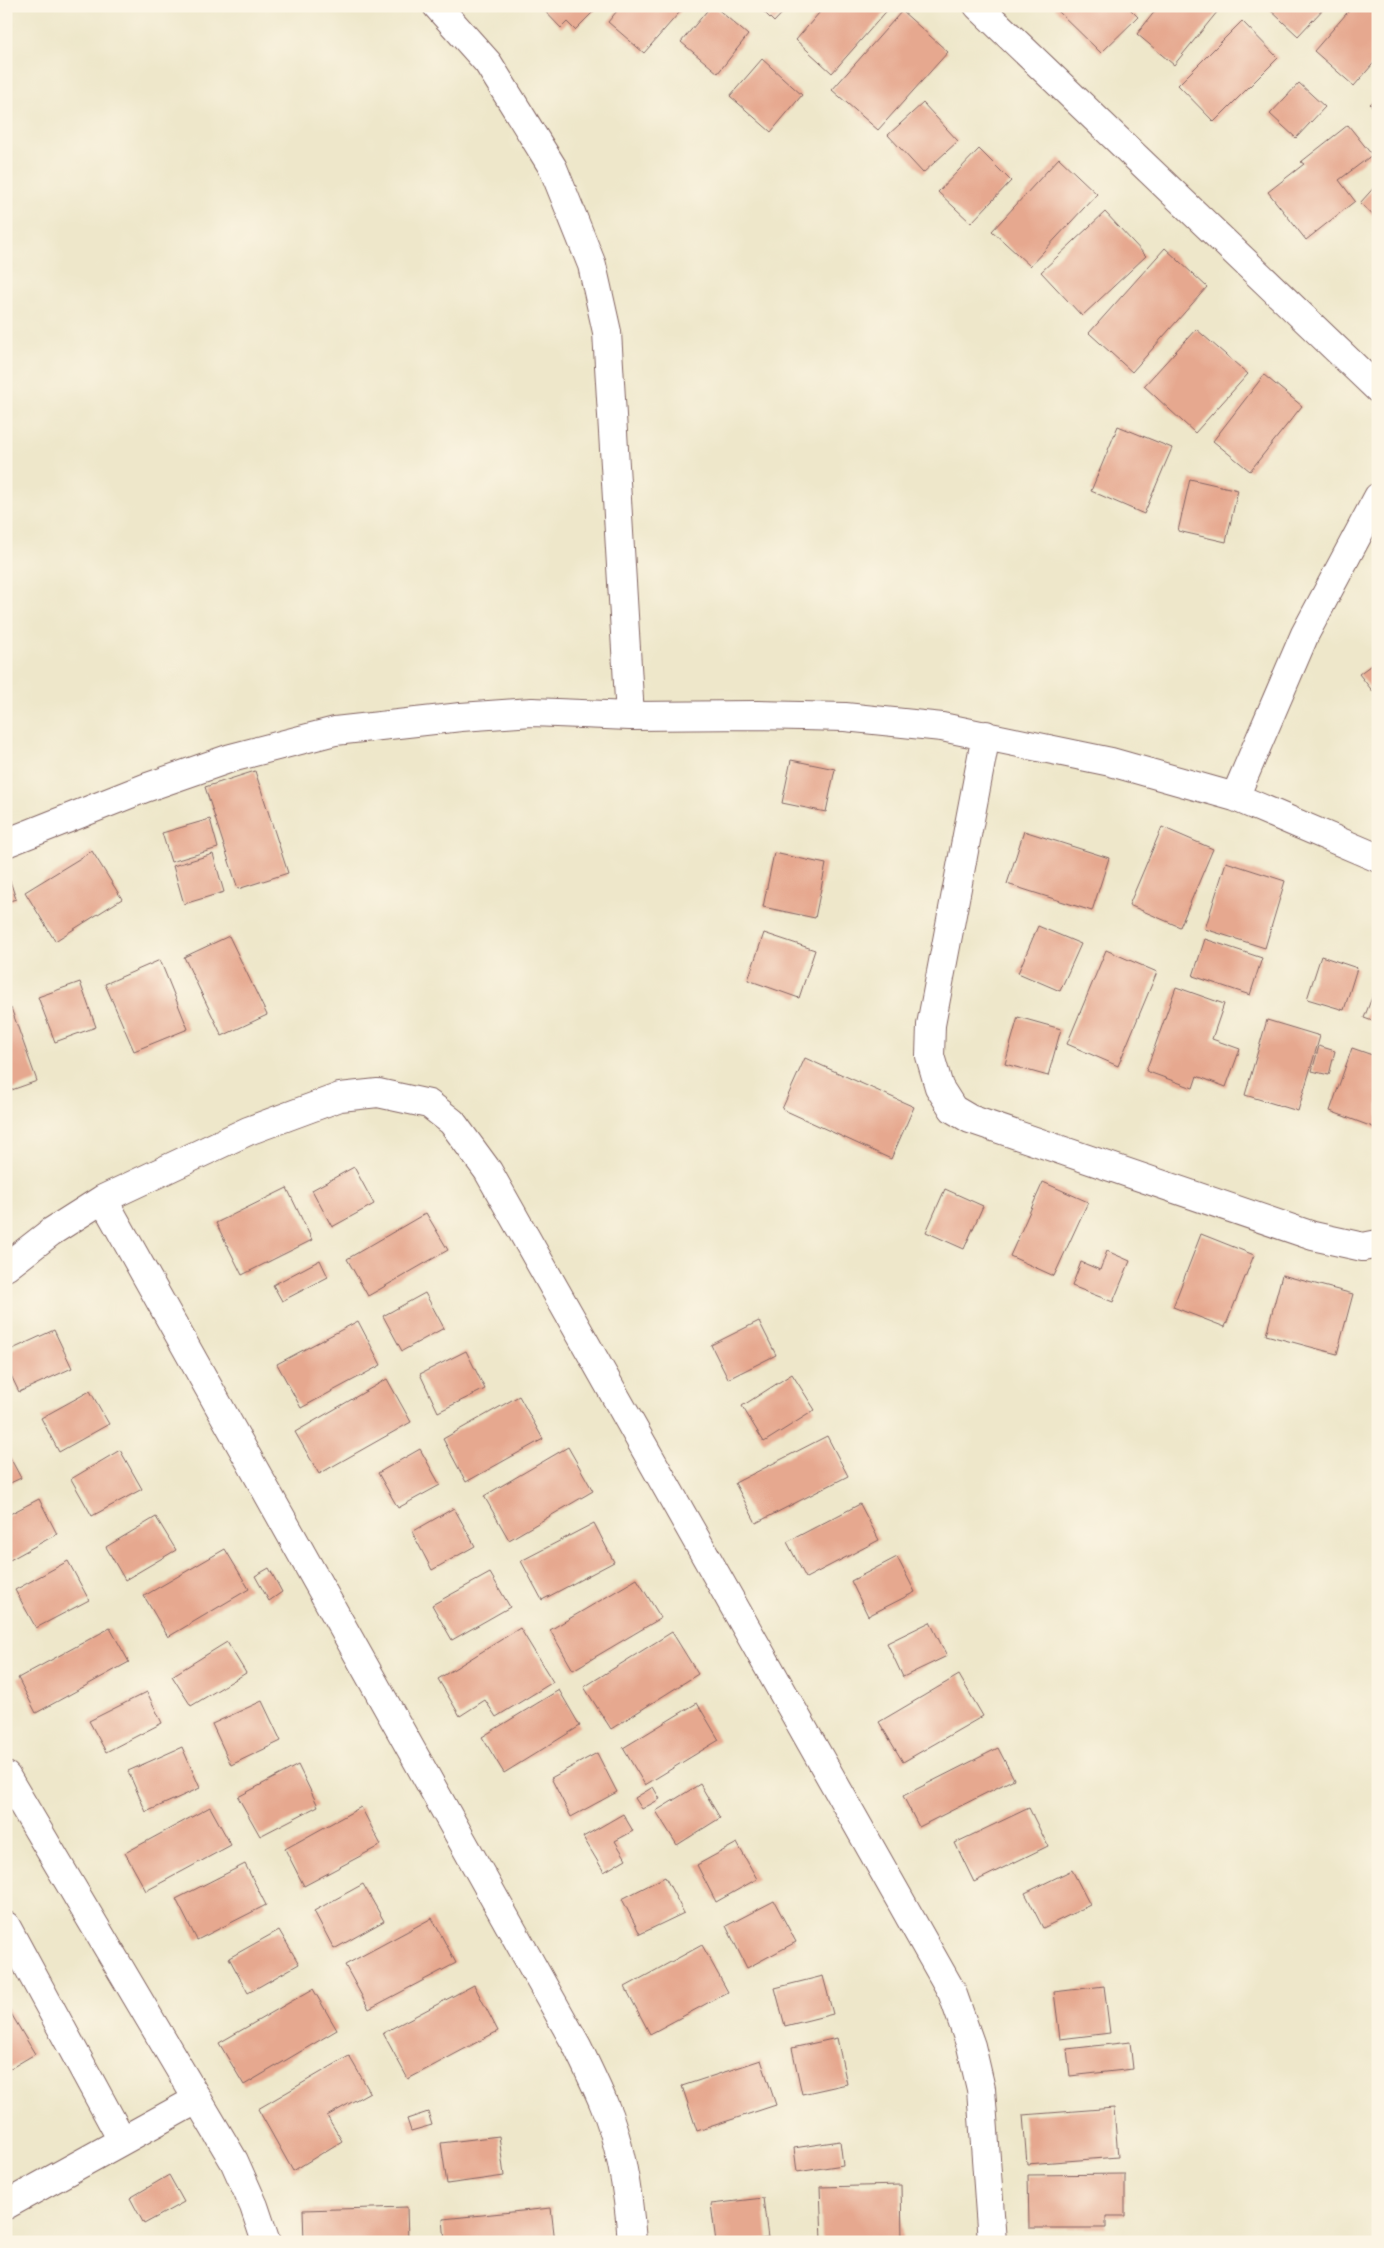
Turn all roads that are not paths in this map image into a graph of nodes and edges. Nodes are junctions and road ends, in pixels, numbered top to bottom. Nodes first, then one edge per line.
1 (437, 6) edge
2 (978, 6) edge
3 (1378, 390) edge
4 (1378, 498) edge
5 (630, 716) junction
6 (986, 735) junction
7 (1235, 797) junction
8 (6, 843) edge
9 (1378, 858) edge
10 (103, 1200) junction
11 (1378, 1244) edge
12 (6, 1267) edge
13 (6, 1776) edge
14 (6, 1926) edge
15 (198, 2098) junction
16 (122, 2140) junction
17 (6, 2205) edge
18 (266, 2242) edge
19 (632, 2242) edge
20 (992, 2242) edge

1 - 5 street
2 - 3 street
4 - 7 street
5 - 6 street
5 - 8 street
6 - 7 street
6 - 11 street
7 - 9 street
10 - 12 street
10 - 19 street
10 - 20 street
13 - 15 street
14 - 16 street
15 - 16 street
15 - 18 street
16 - 17 street

